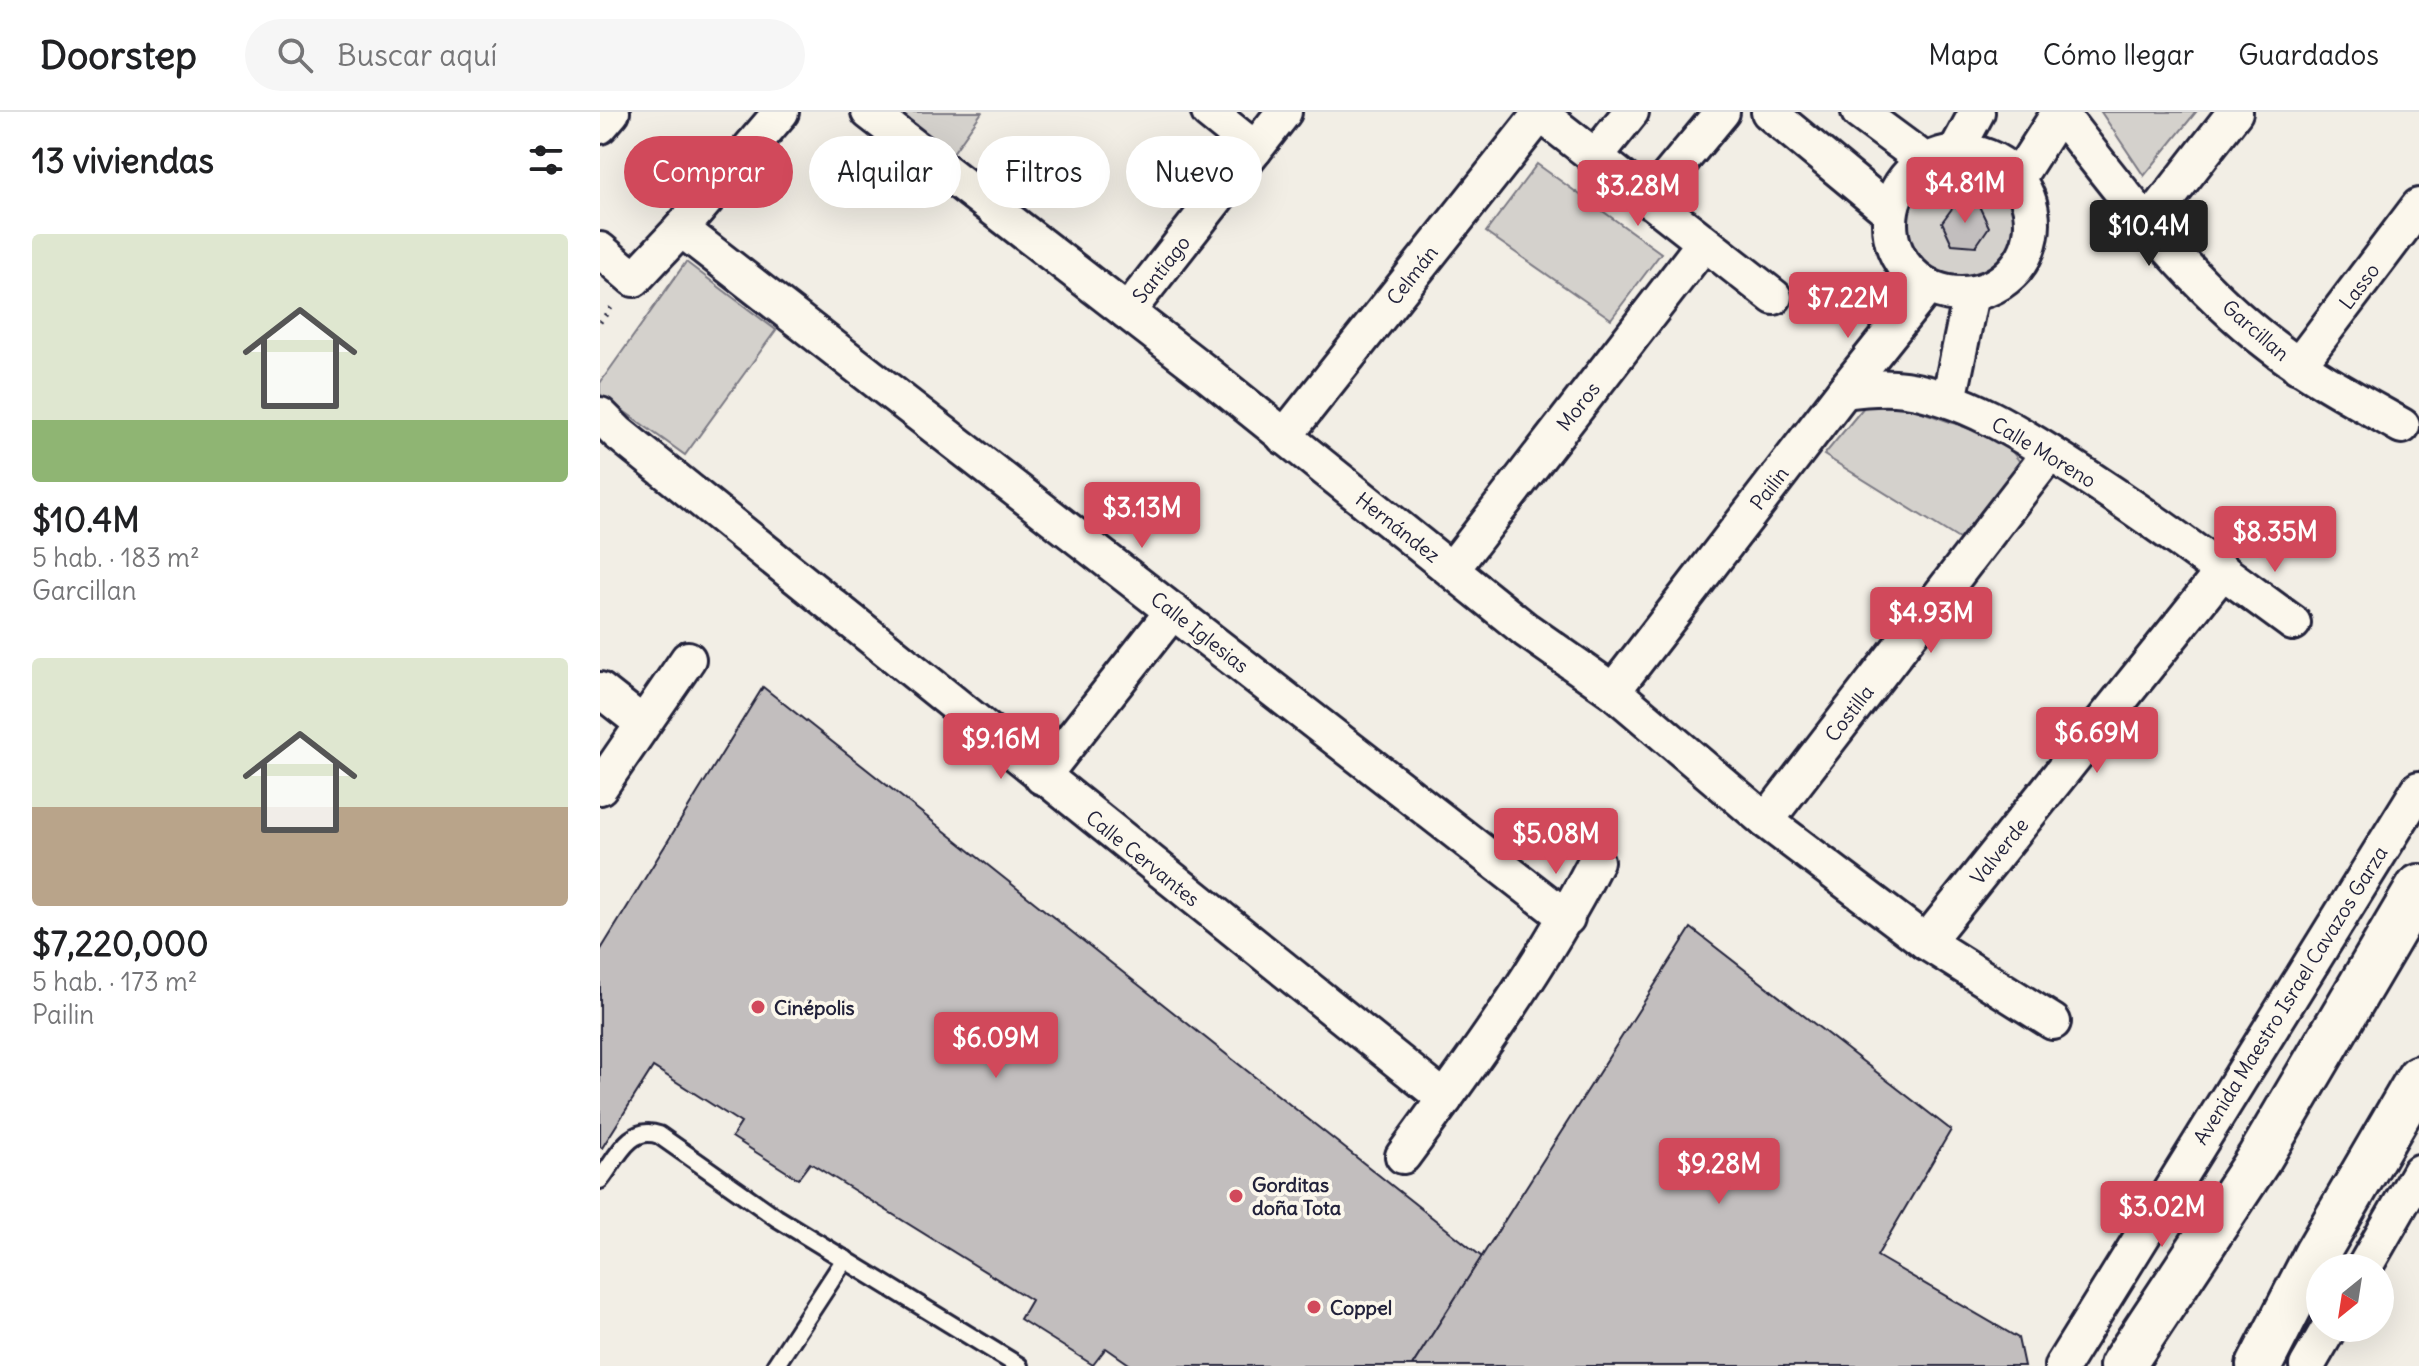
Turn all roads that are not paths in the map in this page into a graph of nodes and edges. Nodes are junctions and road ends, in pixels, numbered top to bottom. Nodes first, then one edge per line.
1 (612, 112) edge
2 (781, 112) edge
3 (869, 112) edge
4 (1209, 112) edge
5 (1284, 112) edge
6 (1631, 112) edge
7 (1722, 112) edge
8 (1769, 112) edge
9 (1859, 112) edge
10 (1977, 112) edge
11 (2059, 112) edge
12 (2235, 112) edge
13 (1539, 113) edge
14 (600, 126) edge
15 (1239, 136) edge
16 (1262, 140) edge
17 (1940, 156) junction
18 (1595, 157) junction
19 (2017, 179) junction
20 (1649, 200) junction
21 (2419, 206) edge
22 (1209, 208) edge
23 (1890, 212) junction
24 (2148, 224) junction
25 (681, 229) junction
26 (1704, 243) junction
27 (600, 250) edge
28 (1928, 286) junction
29 (1971, 294) junction
30 (1774, 297) dead end
31 (1127, 312) junction
32 (2298, 366) junction
33 (1844, 391) junction
34 (1949, 400) junction
35 (600, 415) edge
36 (2402, 426) dead end
37 (1284, 437) junction
38 (2050, 453) junction
39 (1452, 569) junction
40 (2223, 571) junction
41 (1173, 611) junction
42 (2293, 623) dead end
43 (688, 659) dead end
44 (600, 690) edge
45 (1613, 691) junction
46 (642, 723) junction
47 (1042, 777) junction
48 (600, 787) edge
49 (2419, 789) edge
50 (1766, 821) junction
51 (1596, 861) dead end
52 (2419, 887) edge
53 (1567, 918) junction
54 (1926, 942) junction
55 (2053, 1022) dead end
56 (2419, 1078) edge
57 (1445, 1099) junction
58 (1403, 1156) dead end
59 (2419, 1172) edge
60 (600, 1180) edge
61 (2372, 1254) edge
62 (845, 1259) junction
63 (2125, 1262) junction
64 (2171, 1288) junction
65 (2321, 1342) edge
66 (775, 1366) edge
67 (1019, 1366) edge
68 (2062, 1366) edge
69 (2122, 1366) edge
70 (2259, 1366) edge
71 (2307, 1366) edge

1 - 14 street
2 - 25 street
3 - 31 street, Hernández
4 - 15 street
5 - 16 street, Santiago
6 - 18 street
7 - 20 street
8 - 23 street
9 - 17 street
10 - 17 street
11 - 19 street
11 - 24 street, Garcillan
12 - 24 street
13 - 18 street
13 - 37 street, Celmán
17 - 19 street
17 - 23 street
18 - 20 street
19 - 29 street
20 - 26 street
21 - 32 street, Lasso
22 - 31 street, Santiago
23 - 28 street
24 - 32 street, Garcillan
25 - 27 street
25 - 41 street, Calle Iglesias
26 - 30 street
26 - 39 street, Moros
28 - 29 street
28 - 33 street, Pailin
29 - 34 street
31 - 37 street, Hernández
32 - 36 street, Garcillan
33 - 34 street, Calle Moreno
33 - 45 street, Pailin
34 - 38 street, Calle Moreno
35 - 47 street, Calle Cervantes
37 - 39 street, Hernández
38 - 40 street, Calle Moreno
38 - 50 street, Costilla
39 - 45 street, Hernández
40 - 42 street, Calle Moreno
40 - 54 street, Valverde
41 - 47 street
41 - 53 street, Calle Iglesias
43 - 46 street
44 - 46 street
45 - 50 street, Hernández
46 - 48 street
47 - 57 street, Calle Cervantes
49 - 63 street, Avenida Maestro Israel Cavazos Garza
50 - 54 street, Hernández
51 - 53 street
52 - 64 main road
53 - 57 street
54 - 55 street, Hernández
56 - 70 main road
57 - 58 street
59 - 61 street
60 - 62 lane
62 - 66 lane
62 - 67 lane
63 - 64 street
63 - 68 street, Avenida Maestro Israel Cavazos Garza
64 - 69 main road
65 - 71 street

